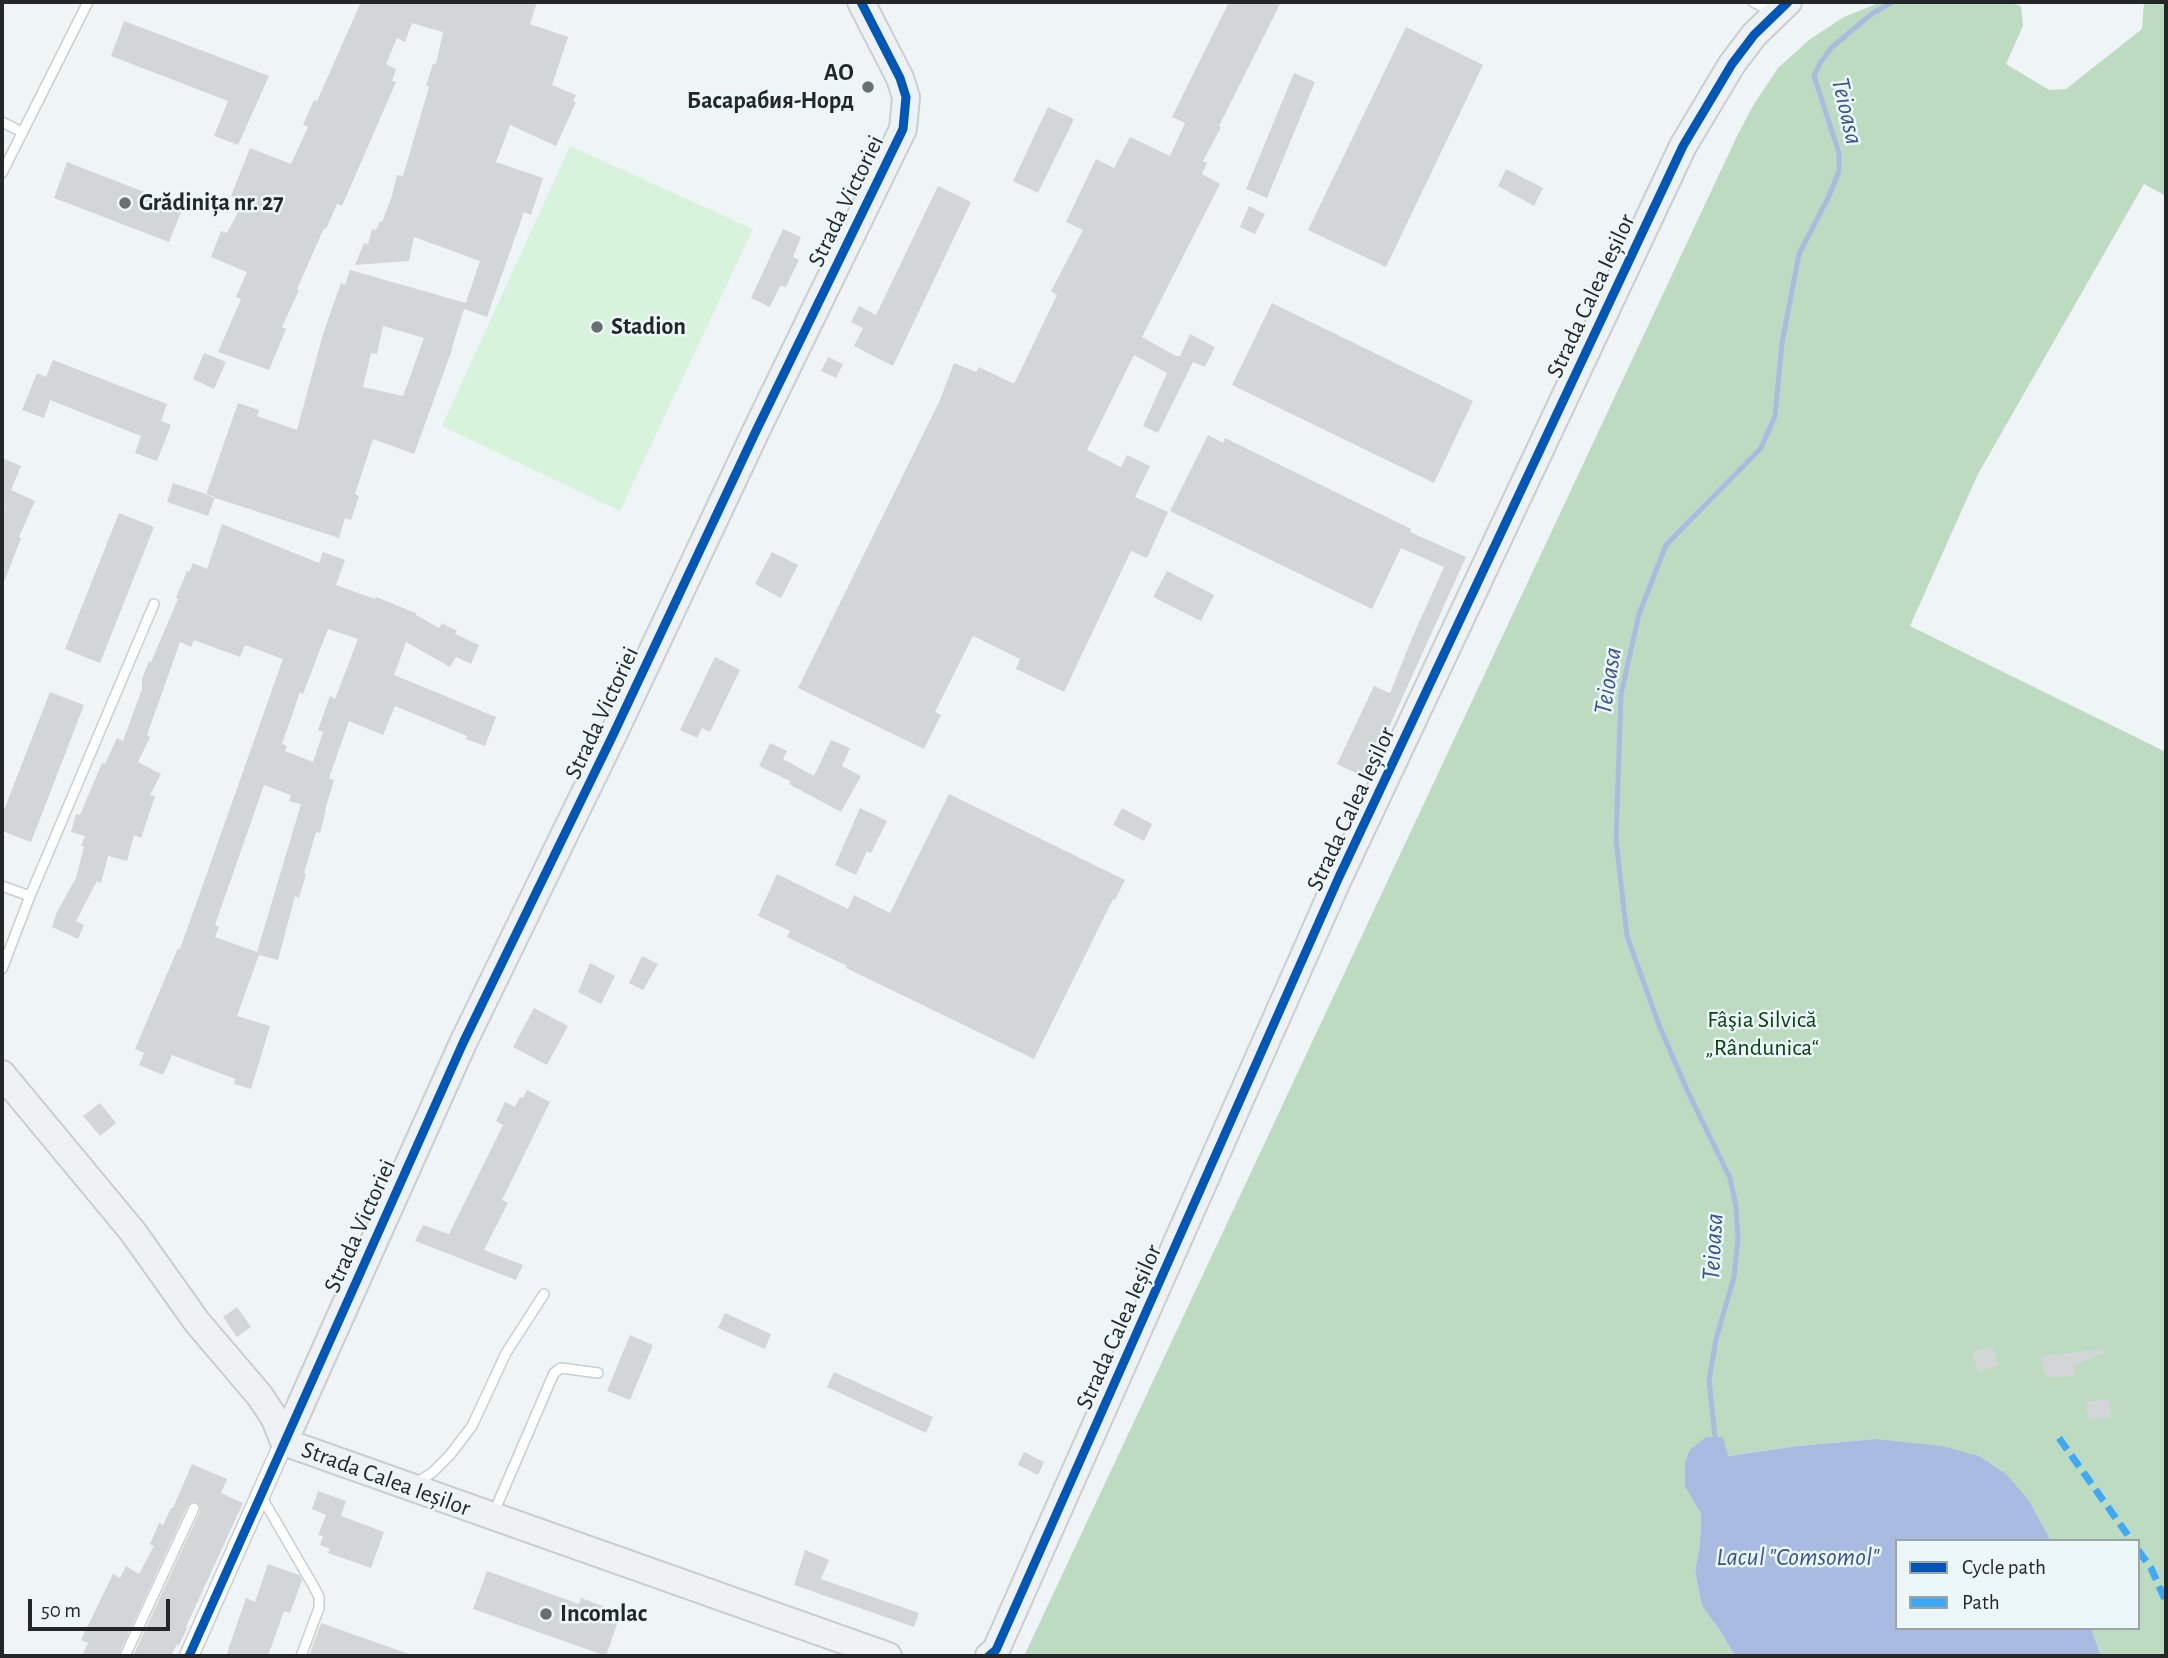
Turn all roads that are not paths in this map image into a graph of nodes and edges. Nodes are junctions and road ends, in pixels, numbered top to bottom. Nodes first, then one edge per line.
1 (88, 2) edge
2 (861, 2) edge
3 (1772, 6) edge
4 (2, 122) edge
5 (22, 132) junction
6 (2, 173) edge
7 (154, 604) dead end
8 (2, 886) edge
9 (30, 896) junction
10 (2, 969) edge
11 (2, 1074) edge
12 (544, 1294) dead end
13 (598, 1373) dead end
14 (284, 1442) junction
15 (409, 1488) junction
16 (261, 1496) junction
17 (194, 1508) dead end
18 (492, 1517) junction
19 (125, 1656) edge
20 (189, 1656) edge
21 (301, 1656) edge
22 (888, 1656) edge
23 (989, 1656) edge

1 - 5 lane
2 - 14 street, Strada Victoriei
3 - 23 street, Strada Calea Ieșilor
4 - 5 lane
5 - 6 lane
7 - 9 lane
8 - 9 lane
9 - 10 lane
11 - 14 street, Strada Calea Ieșilor
12 - 15 lane
13 - 18 lane
14 - 15 street, Strada Calea Ieșilor
14 - 16 street
15 - 18 street, Strada Calea Ieșilor
16 - 20 street
16 - 21 lane
17 - 19 lane
18 - 22 street, Strada Calea Ieșilor

